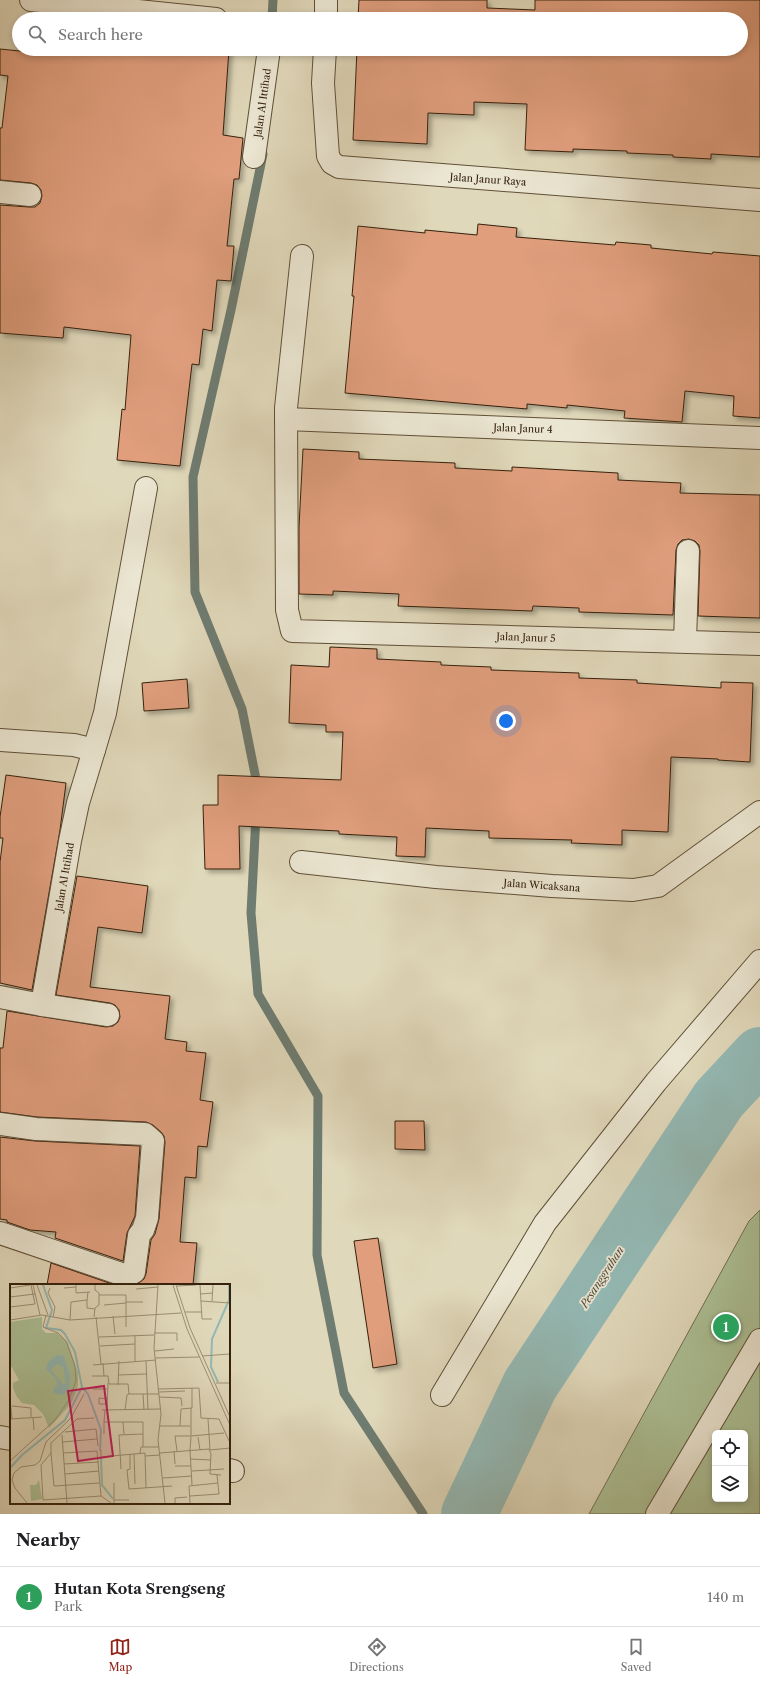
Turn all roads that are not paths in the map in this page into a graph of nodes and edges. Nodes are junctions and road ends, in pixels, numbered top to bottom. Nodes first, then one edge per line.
1 (31, 0) edge
2 (326, 0) edge
3 (115, 4) edge
4 (169, 12) edge
5 (326, 12) edge
6 (268, 56) edge
7 (325, 56) edge
8 (254, 157) dead end
9 (0, 192) edge
10 (30, 195) dead end
11 (760, 200) edge
12 (302, 256) dead end
13 (286, 418) junction
14 (760, 438) edge
15 (146, 488) dead end
16 (688, 552) dead end
17 (685, 641) junction
18 (760, 644) edge
19 (0, 740) edge
20 (94, 750) junction
21 (760, 812) edge
22 (302, 862) dead end
23 (760, 960) edge
24 (0, 997) edge
25 (42, 1005) junction
26 (108, 1015) dead end
27 (0, 1124) edge
28 (0, 1233) edge
29 (760, 1340) edge
30 (442, 1394) dead end
31 (0, 1437) edge
32 (10, 1439) edge
33 (658, 1514) edge

1 - 3 street
2 - 5 street
3 - 4 street
6 - 8 street, Jalan Al Ittihad
7 - 11 street, Jalan Janur Raya
9 - 10 street
12 - 13 street
13 - 14 street, Jalan Janur 4
13 - 17 street, Jalan Janur 5
15 - 20 street, Jalan Al Ittihad
16 - 17 street
17 - 18 street, Jalan Janur 5
19 - 20 street
20 - 25 street, Jalan Al Ittihad
21 - 22 street, Jalan Wicaksana
23 - 30 street
24 - 25 street
25 - 26 street
27 - 28 street
29 - 33 street
31 - 32 street

